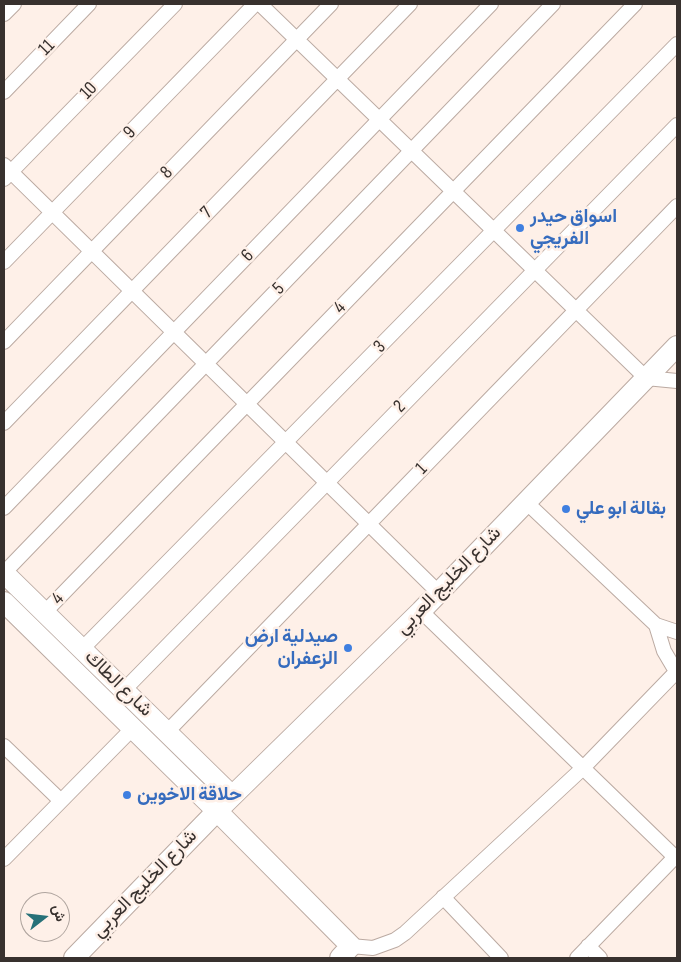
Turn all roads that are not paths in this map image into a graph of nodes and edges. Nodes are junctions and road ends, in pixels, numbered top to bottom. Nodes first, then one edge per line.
1 (14, 4) edge
2 (90, 4) edge
3 (175, 4) edge
4 (255, 4) edge
5 (260, 4) edge
6 (331, 4) edge
7 (410, 4) edge
8 (491, 4) edge
9 (553, 4) edge
10 (635, 4) edge
11 (4, 14) edge
12 (296, 39) junction
13 (677, 44) edge
14 (337, 79) junction
15 (4, 92) edge
16 (379, 120) junction
17 (677, 125) edge
18 (411, 151) junction
19 (6, 172) edge
20 (453, 191) junction
21 (677, 206) edge
22 (52, 212) junction
23 (494, 231) junction
24 (92, 251) junction
25 (4, 262) edge
26 (535, 270) junction
27 (132, 291) junction
28 (576, 310) junction
29 (174, 332) junction
30 (4, 342) edge
31 (677, 346) edge
32 (206, 364) junction
33 (646, 378) junction
34 (677, 381) edge
35 (247, 404) junction
36 (4, 423) edge
37 (286, 443) junction
38 (326, 482) junction
39 (526, 502) junction
40 (4, 508) edge
41 (368, 524) junction
42 (4, 573) edge
43 (439, 592) junction
44 (4, 602) edge
45 (421, 611) junction
46 (45, 612) junction
47 (656, 625) junction
48 (677, 632) edge
49 (82, 649) junction
50 (677, 672) edge
51 (124, 690) junction
52 (132, 728) junction
53 (167, 732) junction
54 (4, 746) edge
55 (583, 768) junction
56 (232, 796) junction
57 (61, 801) junction
58 (217, 811) junction
59 (676, 858) edge
60 (4, 860) edge
61 (443, 897) junction
62 (588, 946) junction
63 (346, 952) edge
64 (74, 958) edge
65 (500, 958) edge
66 (577, 958) edge
67 (600, 958) edge

1 - 11 street
2 - 15 street, 11
3 - 19 street, 10
4 - 22 street, 9
5 - 12 street
6 - 12 street, 8
7 - 14 street, 7
8 - 16 street, 6
9 - 18 street, 5
10 - 20 street, 4
12 - 14 street
12 - 24 street, 8
13 - 23 street, 3
14 - 16 street
14 - 27 street, 7
16 - 18 street
16 - 29 street, 6
17 - 26 street, 2
18 - 20 street
18 - 32 street, 5
19 - 22 street
20 - 23 street
20 - 35 street, 4
21 - 28 street, 1
22 - 24 street
22 - 25 street, 9
23 - 26 street
23 - 37 street, 3
24 - 27 street
24 - 30 street, 8
26 - 28 street
26 - 38 street, 2
27 - 29 street
27 - 36 street, 7
28 - 33 street
28 - 41 street, 1
29 - 32 street
29 - 40 street, 6
31 - 33 main road, شارع الخليج العربي
32 - 35 street
32 - 42 street, 5
33 - 34 street
33 - 39 main road, شارع الخليج العربي
35 - 37 street
35 - 46 street, 4
37 - 38 street
37 - 49 street, 3
38 - 41 street
38 - 51 street, 2
39 - 43 main road, شارع الخليج العربي
39 - 47 street
41 - 43 street
41 - 53 street, 1
42 - 46 main road, شارع الطاك
43 - 45 main road, شارع الخليج العربي
44 - 52 main road, شارع الطاك
45 - 55 street
45 - 56 main road, شارع الخليج العربي
46 - 49 main road, شارع الطاك
47 - 48 street
47 - 50 street
49 - 51 main road, شارع الطاك
50 - 55 street
51 - 53 main road, شارع الطاك
52 - 57 street
52 - 58 main road, شارع الطاك
53 - 56 main road, شارع الطاك
54 - 57 street
55 - 59 street
55 - 61 street
56 - 58 main road, شارع الخليج العربي
57 - 60 street
58 - 63 main road
58 - 64 main road, شارع الخليج العربي
59 - 62 street
61 - 63 street
61 - 65 street
62 - 66 street
62 - 67 street

